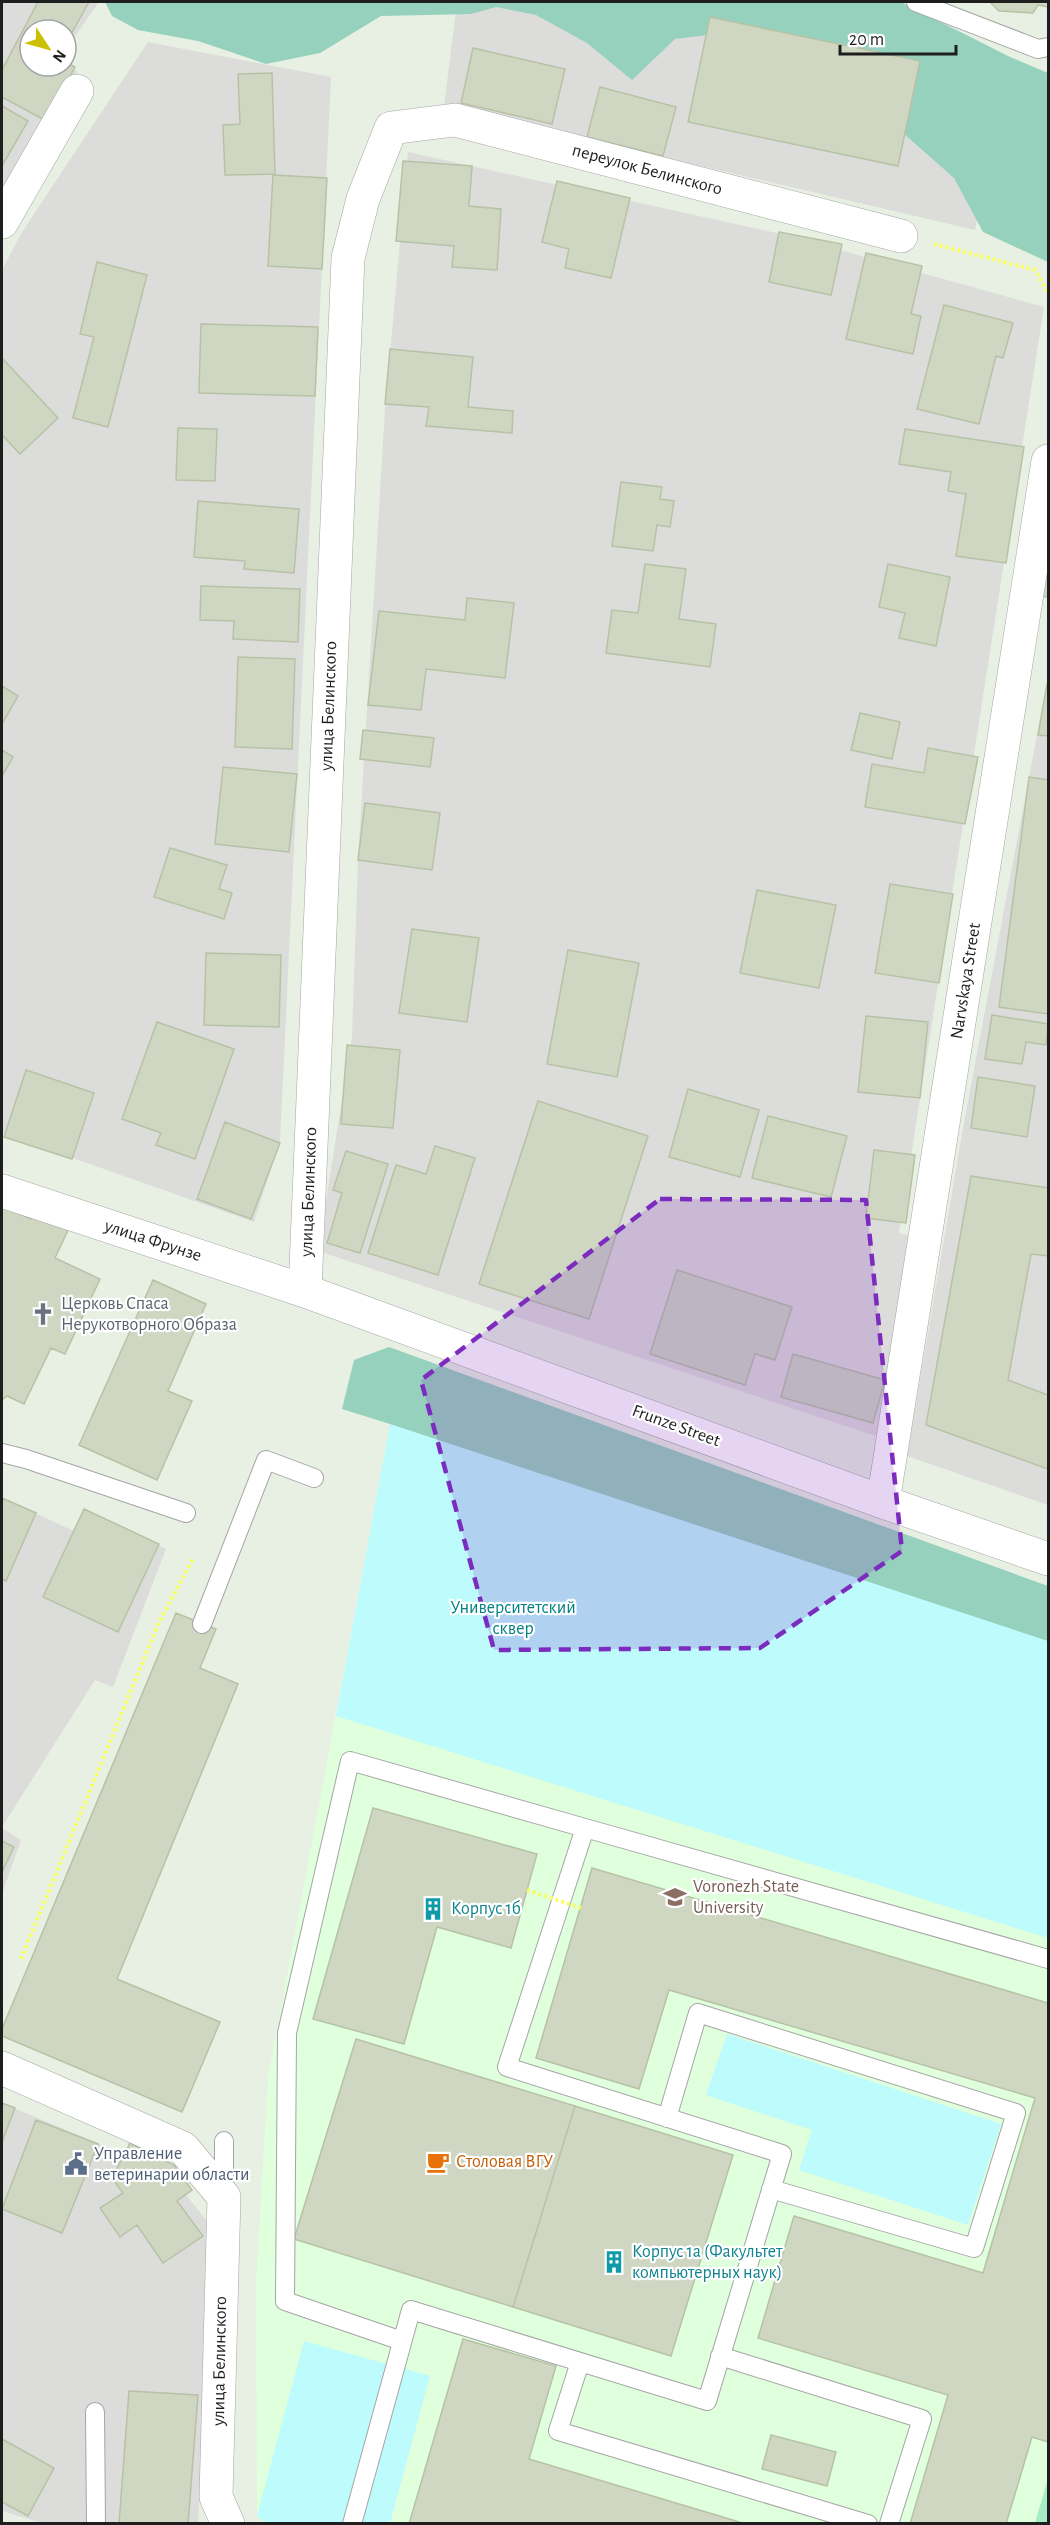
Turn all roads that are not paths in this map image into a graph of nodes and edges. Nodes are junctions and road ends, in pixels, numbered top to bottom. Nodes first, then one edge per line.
1 (916, 2) edge
2 (1048, 47) edge
3 (77, 91) dead end
4 (391, 128) joint
5 (2, 222) edge
6 (901, 236) road end
7 (1048, 461) edge
8 (2, 1191) edge
9 (304, 1291) junction
10 (2, 1453) edge
11 (314, 1478) dead end
12 (883, 1502) junction
13 (186, 1513) dead end
14 (1048, 1560) edge
15 (202, 1624) dead end
16 (585, 1828) junction
17 (1048, 1959) edge
18 (2, 2068) edge
19 (667, 2118) junction
20 (224, 2141) dead end
21 (771, 2189) junction
22 (224, 2197) junction
23 (402, 2341) junction
24 (720, 2356) junction
25 (580, 2362) junction
26 (95, 2412) dead end
27 (96, 2523) edge
28 (228, 2523) edge
29 (352, 2523) edge
30 (868, 2523) edge
31 (889, 2523) edge

1 - 2 lane
3 - 5 street
4 - 6 street, переулок Белинского
4 - 9 street, улица Белинского
7 - 12 street, Narvskaya Street
8 - 9 street, улица Фрунзе
9 - 12 street, Frunze Street
10 - 13 lane
11 - 15 lane
12 - 14 street, Frunze Street
16 - 17 lane
16 - 19 lane
16 - 23 lane
18 - 22 street
19 - 21 lane
19 - 21 lane
20 - 22 lane
21 - 24 lane
22 - 28 street, улица Белинского
23 - 25 lane
23 - 29 lane
24 - 25 lane
24 - 31 lane
25 - 30 lane
26 - 27 lane

